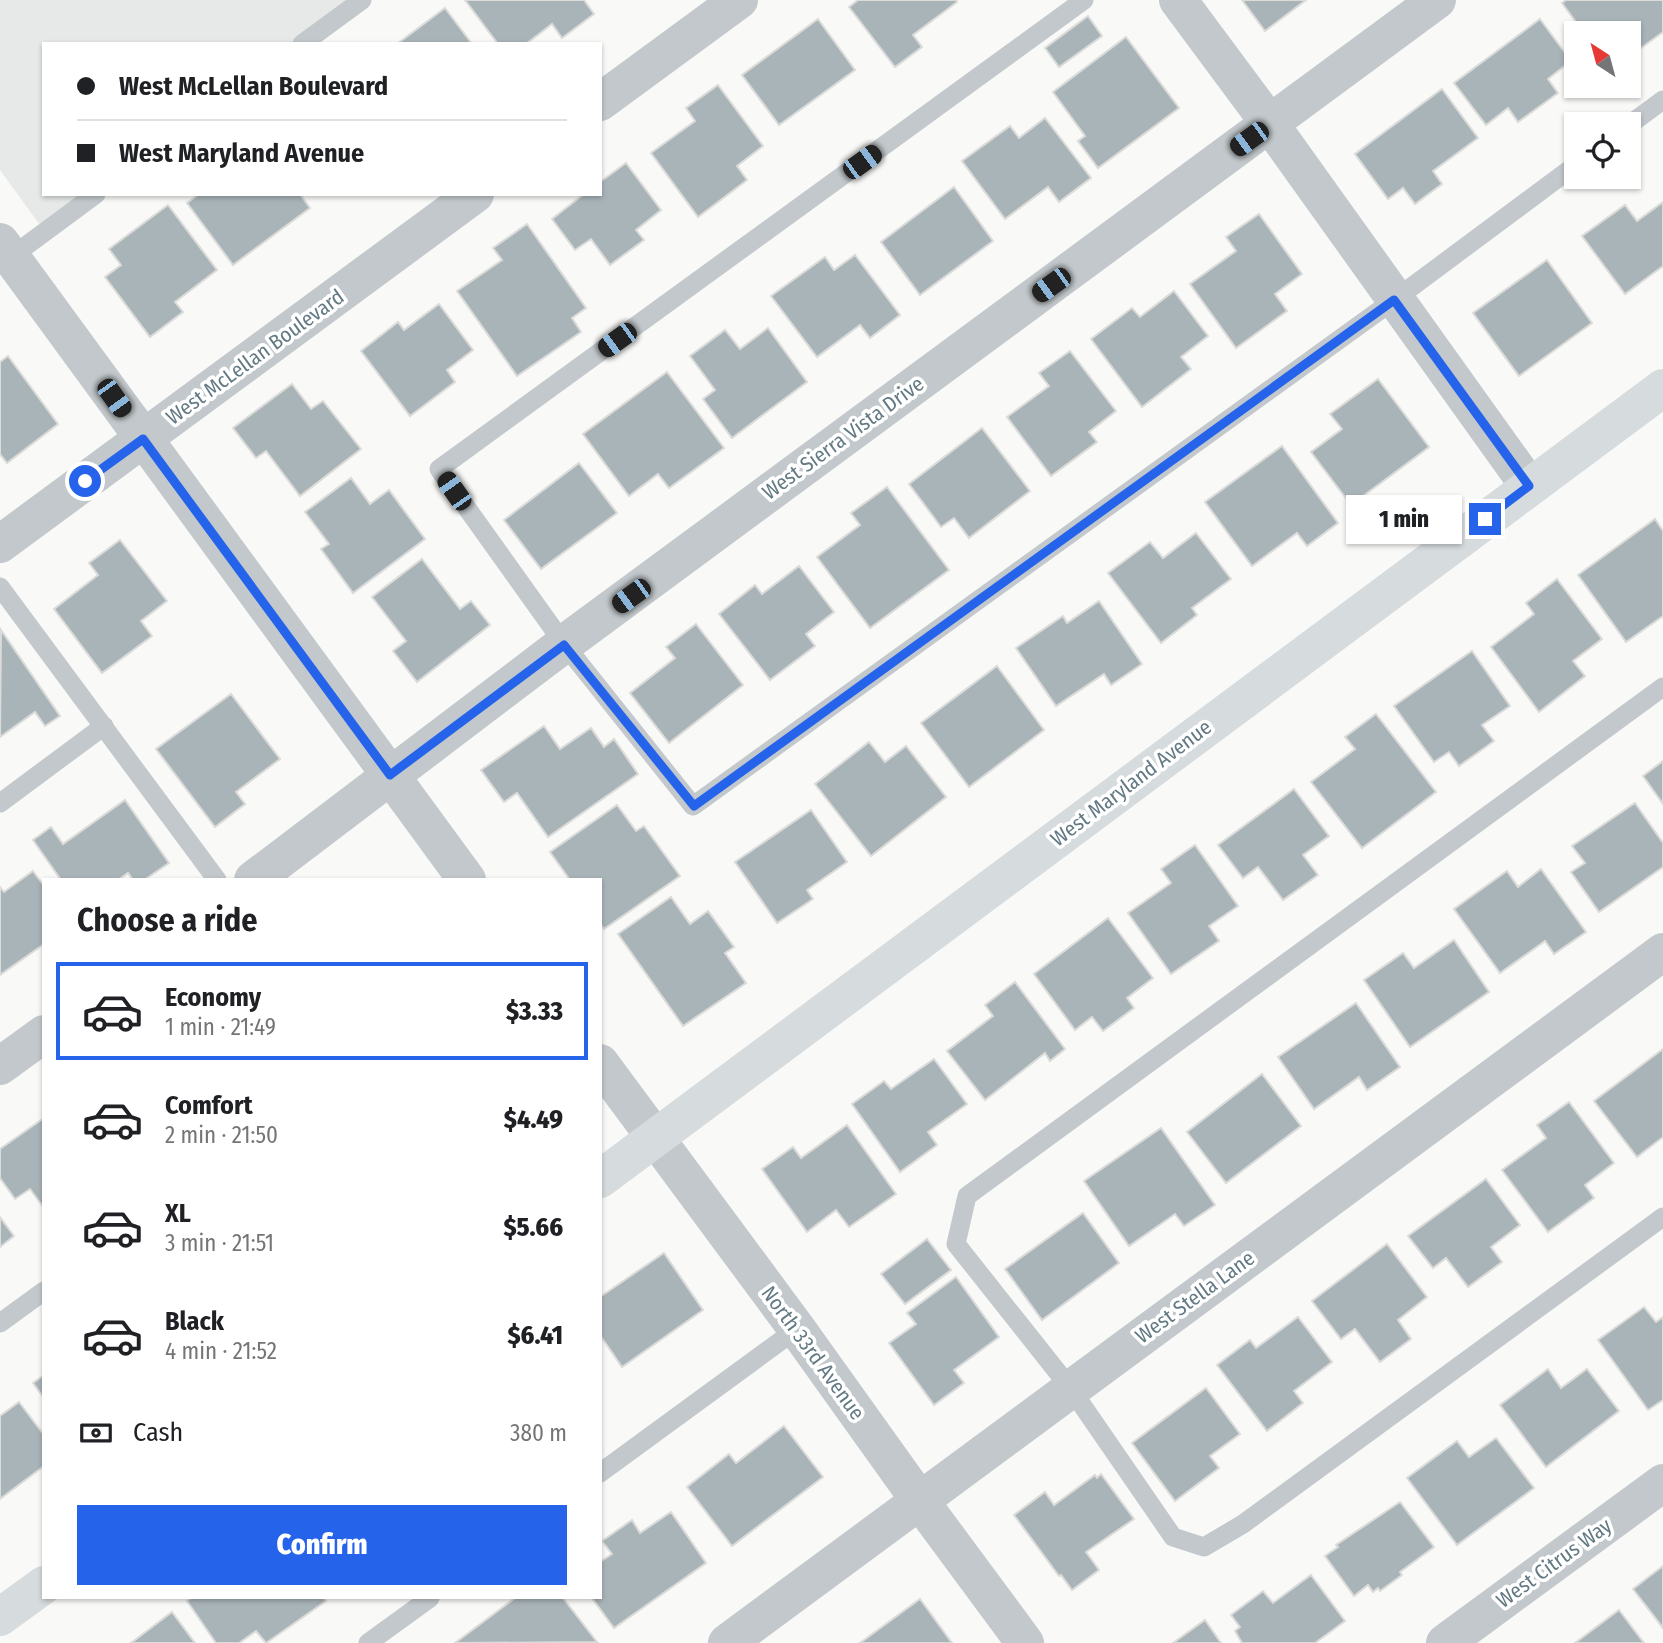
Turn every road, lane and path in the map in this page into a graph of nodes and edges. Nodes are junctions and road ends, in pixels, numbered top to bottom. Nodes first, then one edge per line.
1 (362, 0) edge
2 (739, 0) edge
3 (1084, 0) edge
4 (1178, 0) edge
5 (1437, 0) edge
6 (305, 42) edge
7 (1663, 100) edge
8 (602, 101) edge
9 (1641, 116) edge
10 (1270, 124) junction
11 (1564, 174) edge
12 (93, 196) edge
13 (472, 196) edge
14 (6, 249) edge
15 (1394, 300) junction
16 (1663, 388) edge
17 (143, 439) junction
18 (1529, 486) junction
19 (0, 544) edge
20 (0, 587) edge
21 (564, 645) junction
22 (1663, 687) edge
23 (104, 726) junction
24 (390, 775) junction
25 (0, 803) edge
26 (217, 878) edge
27 (256, 878) edge
28 (466, 878) edge
29 (1663, 953) edge
30 (42, 1035) edge
31 (0, 1066) edge
32 (602, 1066) edge
33 (656, 1139) junction
34 (602, 1178) edge
35 (1663, 1217) edge
36 (42, 1292) edge
37 (0, 1323) edge
38 (797, 1329) junction
39 (1071, 1389) junction
40 (602, 1472) edge
41 (1663, 1483) edge
42 (920, 1501) junction
43 (42, 1586) edge
44 (429, 1599) edge
45 (0, 1617) edge
46 (368, 1643) edge
47 (727, 1643) edge
48 (1025, 1643) edge
49 (1445, 1643) edge

1 - 6 lane
2 - 8 street
3 - 21 lane
4 - 10 street
5 - 10 street, West Sierra Vista Drive
7 - 9 lane
10 - 15 street
10 - 21 street, West Sierra Vista Drive
11 - 15 lane
12 - 14 lane
13 - 17 street, West McLellan Boulevard
14 - 17 street
15 - 18 street
15 - 21 lane
16 - 18 street, West Maryland Avenue
17 - 19 street, West McLellan Boulevard
17 - 24 street
18 - 33 street, West Maryland Avenue
20 - 23 lane
21 - 24 street, West Sierra Vista Drive
22 - 39 lane
23 - 25 lane
23 - 26 lane
24 - 27 street, West Sierra Vista Drive
24 - 28 street
29 - 39 street, West Stella Lane
30 - 31 street
32 - 33 street, North 33rd Avenue
33 - 34 street, West Maryland Avenue
33 - 38 street, North 33rd Avenue
35 - 39 lane
36 - 37 lane
38 - 40 lane
38 - 42 street, North 33rd Avenue
39 - 42 street, West Stella Lane
41 - 49 street, West Citrus Way
42 - 47 street, West Stella Lane
42 - 48 street, North 33rd Avenue
43 - 45 street
44 - 46 lane

